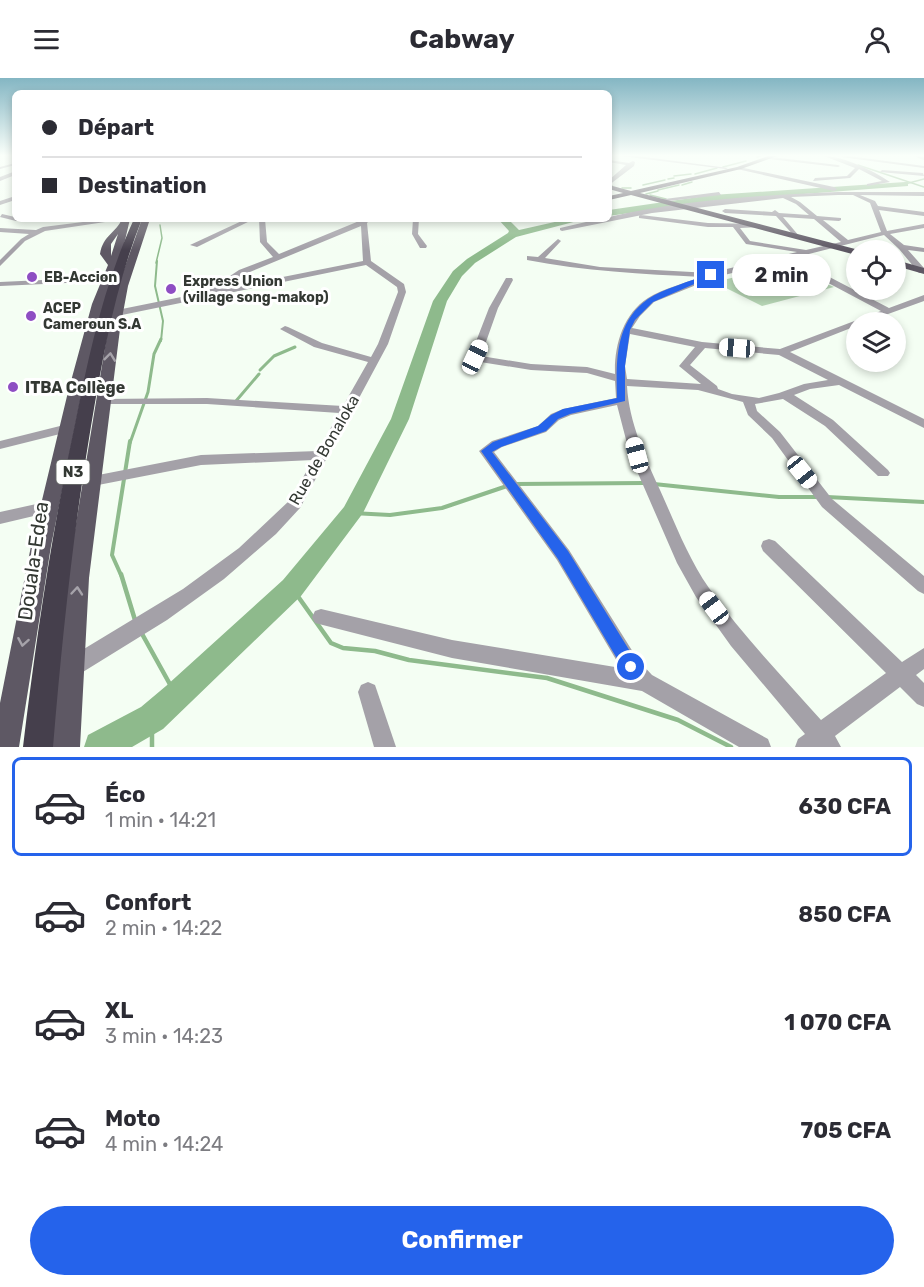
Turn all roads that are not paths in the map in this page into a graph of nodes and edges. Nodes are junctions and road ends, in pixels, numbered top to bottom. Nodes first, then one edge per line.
1 (616, 187) edge
2 (649, 187) edge
3 (651, 187) edge
4 (828, 187) edge
5 (839, 187) edge
6 (906, 187) edge
7 (832, 188) junction
8 (844, 191) junction
9 (630, 192) junction
10 (888, 192) junction
11 (924, 194) edge
12 (780, 195) junction
13 (612, 196) edge
14 (662, 201) junction
15 (766, 203) dead end
16 (681, 206) junction
17 (876, 208) junction
18 (658, 209) junction
19 (725, 211) dead end
20 (707, 213) junction
21 (924, 214) edge
22 (2, 216) dead end
23 (623, 216) junction
24 (778, 216) junction
25 (12, 218) edge
26 (612, 218) edge
27 (660, 218) junction
28 (817, 218) junction
29 (839, 219) dead end
30 (40, 222) edge
31 (112, 222) edge
32 (127, 222) edge
33 (128, 222) edge
34 (145, 222) edge
35 (244, 222) edge
36 (262, 222) edge
37 (364, 222) edge
38 (366, 222) edge
39 (416, 222) edge
40 (596, 222) edge
41 (716, 226) junction
42 (735, 226) junction
43 (759, 226) junction
44 (924, 226) edge
45 (658, 228) dead end
46 (0, 230) edge
47 (562, 230) dead end
48 (39, 231) junction
49 (885, 233) junction
50 (796, 236) junction
51 (558, 240) dead end
52 (855, 240) edge
53 (894, 240) edge
54 (846, 242) joint
55 (194, 245) dead end
56 (423, 246) dead end
57 (836, 246) junction
58 (906, 248) edge
59 (846, 249) edge
60 (924, 250) edge
61 (811, 252) junction
62 (906, 252) edge
63 (4, 256) edge
64 (280, 258) junction
65 (530, 258) dead end
66 (788, 258) junction
67 (539, 260) junction
68 (367, 262) junction
69 (0, 264) edge
70 (906, 266) edge
71 (110, 271) junction
72 (923, 271) edge
73 (711, 275) junction
74 (509, 280) dead end
75 (0, 284) edge
76 (205, 297) junction
77 (924, 298) edge
78 (889, 311) joint
79 (117, 313) junction
80 (846, 328) edge
81 (285, 329) dead end
82 (626, 330) junction
83 (702, 345) junction
84 (782, 352) junction
85 (374, 361) junction
86 (838, 382) junction
87 (622, 387) junction
88 (722, 394) junction
89 (785, 395) junction
90 (748, 400) junction
91 (105, 401) junction
92 (347, 410) junction
93 (924, 424) edge
94 (68, 428) junction
95 (0, 446) edge
96 (322, 455) junction
97 (883, 473) dead end
98 (93, 481) junction
99 (50, 507) junction
100 (0, 518) edge
101 (770, 546) dead end
102 (924, 586) edge
103 (321, 617) dead end
104 (924, 657) edge
105 (900, 676) junction
106 (69, 680) junction
107 (645, 682) junction
108 (368, 692) dead end
109 (924, 697) edge
110 (818, 743) edge
111 (5, 747) edge
112 (38, 747) edge
113 (66, 747) edge
114 (385, 747) edge
115 (760, 747) edge

1 - 9 main road
2 - 9 main road
3 - 9 main road
4 - 7 street
5 - 7 street
6 - 10 street
7 - 8 street
7 - 14 street
8 - 10 street
8 - 12 street
8 - 17 street
9 - 13 main road
9 - 14 main road
10 - 11 street
12 - 16 street
12 - 28 street
14 - 16 main road
15 - 24 street
16 - 18 street
16 - 20 main road
17 - 21 street
17 - 49 street
18 - 23 street
18 - 27 street
19 - 24 street
20 - 41 street
20 - 43 main road
22 - 25 street
23 - 26 street
23 - 27 street
24 - 28 street
24 - 50 street
27 - 41 street
27 - 45 street
28 - 29 street
28 - 54 street
30 - 48 street
31 - 48 street
32 - 71 main road
33 - 112 highway, Douala-Edea / N3
34 - 79 main road
35 - 55 street
36 - 64 street
37 - 64 street
38 - 68 street
39 - 56 street
40 - 47 street
41 - 42 street
42 - 43 street
42 - 61 street
43 - 50 main road
44 - 49 street
46 - 48 street
48 - 63 street
49 - 52 street
49 - 53 street
50 - 57 main road
51 - 67 street
54 - 57 street
57 - 59 main road
57 - 61 street
58 - 60 street
61 - 66 street
62 - 72 street
63 - 69 street
64 - 76 street
65 - 67 street
66 - 73 street
66 - 78 street
67 - 73 street
68 - 76 street
68 - 85 street, Rue de Bonaloka
70 - 72 main road
71 - 75 street
71 - 94 main road
73 - 82 street
74 - 87 street
76 - 79 street
77 - 78 street
91 -> 79 main road
80 - 84 street
81 - 85 street
82 - 83 street
82 - 87 street
83 - 84 street
83 - 88 street
84 - 86 street
85 - 92 street, Rue de Bonaloka
86 - 89 street
86 - 93 street
87 - 88 street
87 - 107 street
87 - 110 street
88 - 90 street
89 - 90 street
89 - 97 street
90 - 102 street
91 - 92 street
91 - 98 main road
92 - 96 street, Rue de Bonaloka
94 - 95 street
94 - 99 main road
96 - 98 street
96 - 106 street, Rue de Bonaloka
106 -> 98 main road
99 - 100 street
99 -> 111 main road
101 - 105 street
103 - 107 street
104 - 105 street
105 - 109 street
105 - 110 street
106 - 113 main road
107 - 115 street
108 - 114 street

